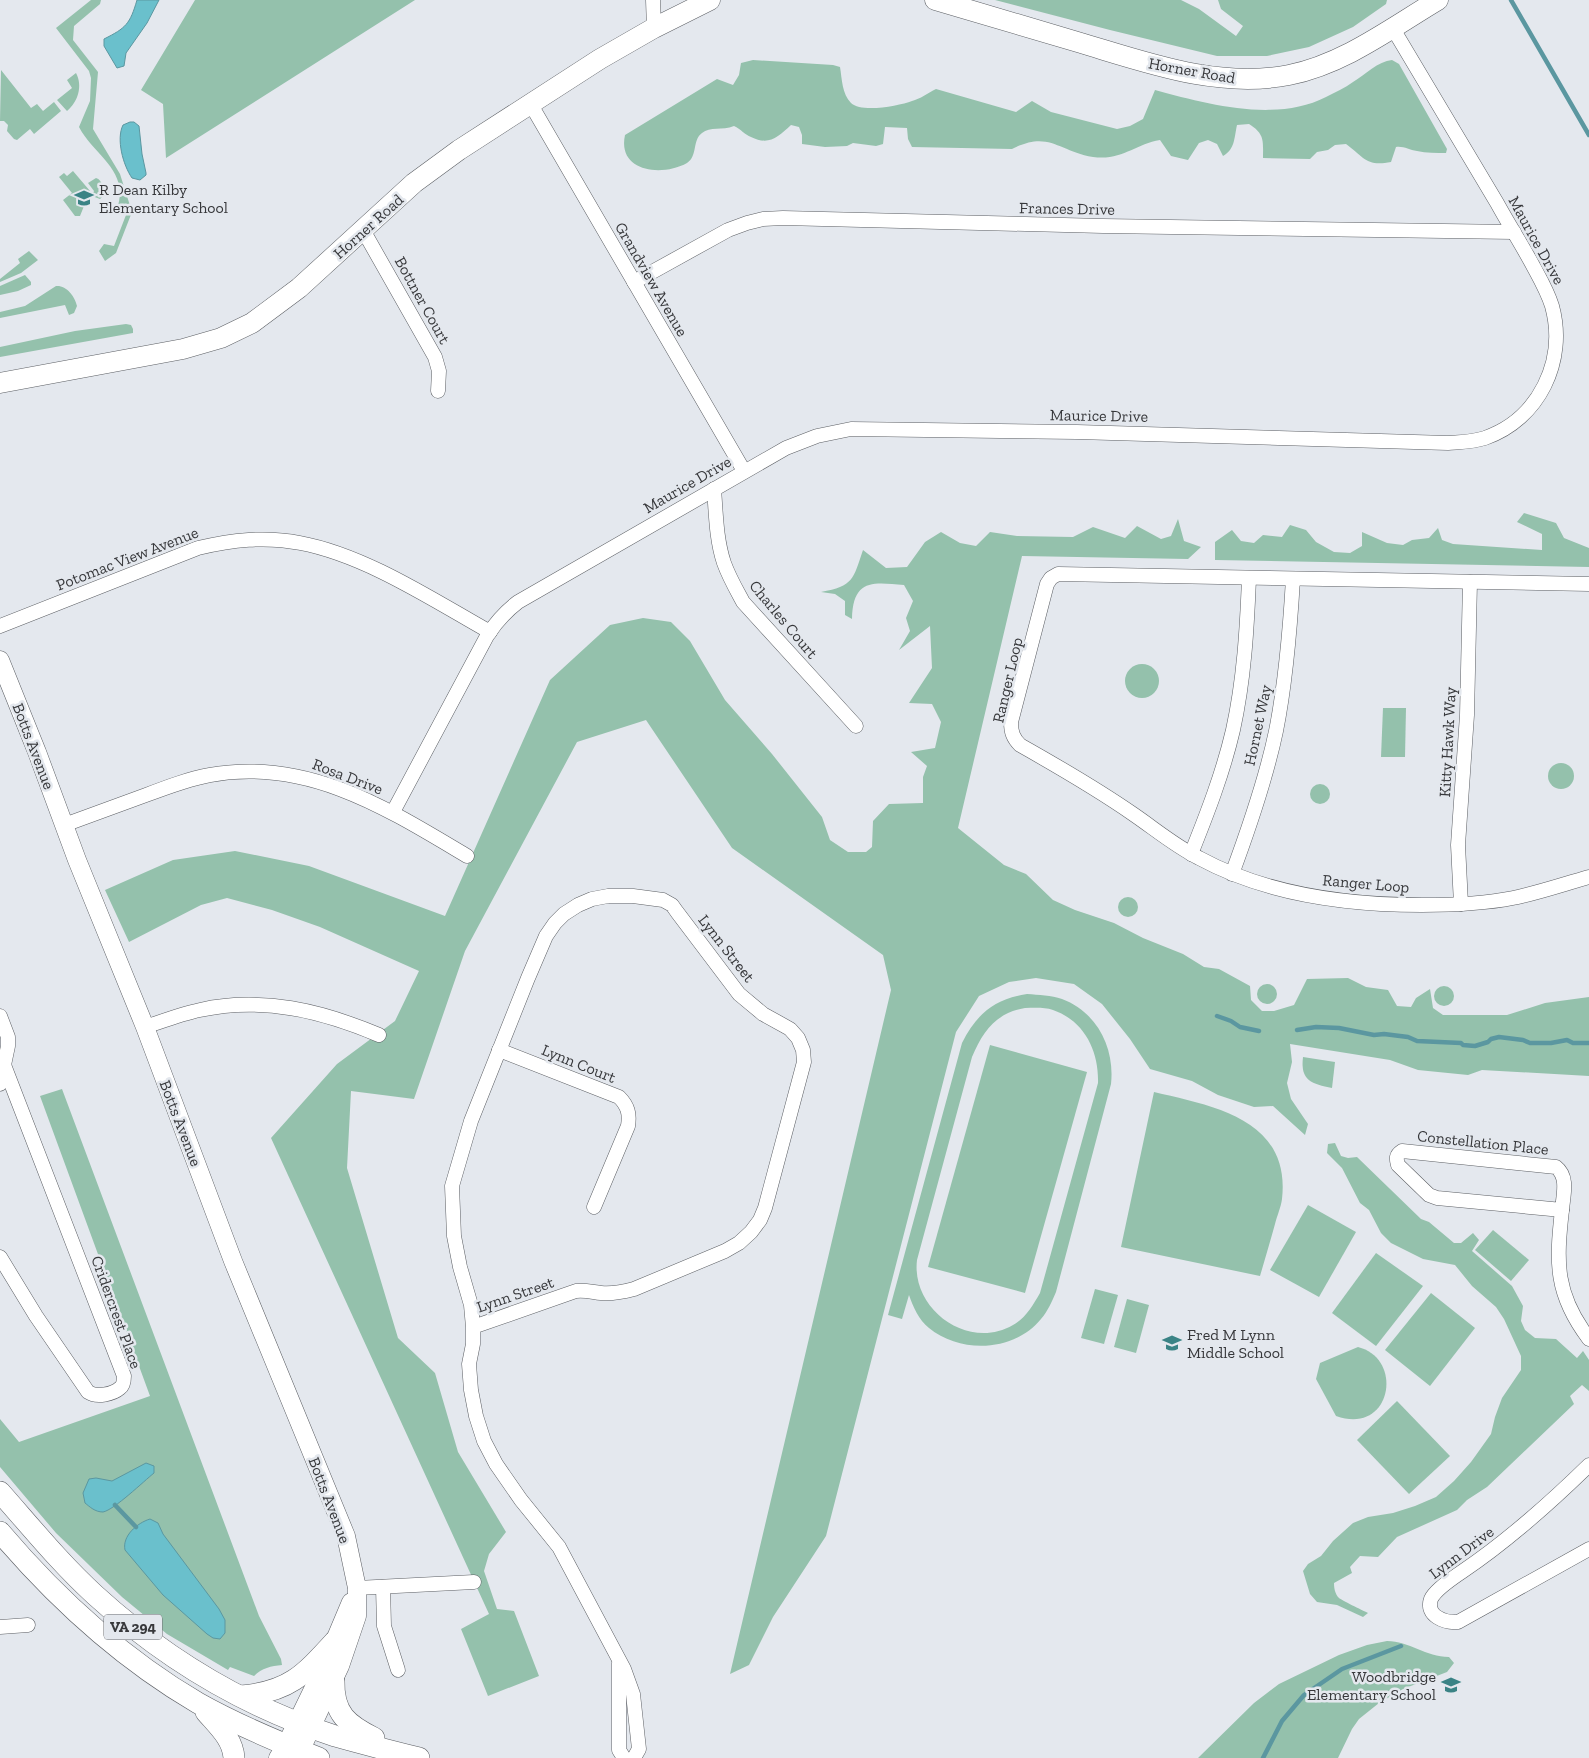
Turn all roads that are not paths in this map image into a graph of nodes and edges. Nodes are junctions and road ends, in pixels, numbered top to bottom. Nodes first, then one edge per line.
1 (653, 0) edge
2 (710, 0) edge
3 (935, 0) edge
4 (1438, 0) edge
5 (1414, 6) edge
6 (654, 28) junction
7 (1392, 28) junction
8 (530, 103) junction
9 (363, 230) junction
10 (1514, 232) junction
11 (634, 282) junction
12 (0, 383) edge
13 (438, 391) dead end
14 (744, 471) junction
15 (714, 489) junction
16 (1249, 578) junction
17 (1293, 579) junction
18 (1470, 582) junction
19 (1589, 584) edge
20 (0, 626) edge
21 (490, 632) junction
22 (0, 660) edge
23 (856, 726) dead end
24 (393, 812) junction
25 (64, 825) junction
26 (1191, 854) junction
27 (467, 856) dead end
28 (1232, 874) junction
29 (1589, 877) edge
30 (1461, 904) junction
31 (0, 1016) edge
32 (145, 1027) junction
33 (379, 1035) dead end
34 (499, 1050) junction
35 (4, 1065) junction
36 (0, 1084) edge
37 (594, 1207) dead end
38 (1562, 1210) junction
39 (0, 1257) edge
40 (473, 1327) junction
41 (1589, 1339) edge
42 (1589, 1465) edge
43 (0, 1492) edge
44 (0, 1532) edge
45 (1589, 1549) edge
46 (474, 1582) dead end
47 (383, 1587) junction
48 (357, 1588) junction
49 (28, 1625) dead end
50 (0, 1627) edge
51 (335, 1641) junction
52 (619, 1662) junction
53 (398, 1670) dead end
54 (334, 1681) junction
55 (241, 1696) junction
56 (198, 1702) junction
57 (305, 1725) junction
58 (296, 1754) edge
59 (415, 1757) edge
60 (234, 1758) edge
61 (624, 1758) edge
62 (634, 1758) edge

1 - 6 street
2 - 6 main road, Horner Road
3 - 7 main road, Horner Road
4 - 5 main road, Horner Road
5 - 7 main road, Horner Road
6 - 8 main road, Horner Road
7 - 10 street, Maurice Drive
8 - 9 main road, Horner Road
8 - 11 street, Grandview Avenue
9 - 12 main road, Horner Road
9 - 13 street, Bottner Court
10 - 11 street, Frances Drive
10 - 14 street, Maurice Drive
11 - 14 street, Grandview Avenue
14 - 15 street, Maurice Drive
15 - 21 street, Maurice Drive
15 - 23 street, Charles Court
16 - 17 street, Ranger Loop
16 - 26 street, Hornet Way
16 - 26 street, Ranger Loop
17 - 18 street, Ranger Loop
17 - 28 street, Hornet Way
18 - 19 street, Ranger Loop
18 - 30 street, Kitty Hawk Way
20 - 21 street, Potomac View Avenue
21 - 24 street, Maurice Drive
22 - 25 street, Botts Avenue
24 - 25 street, Rosa Drive
24 - 27 street, Rosa Drive
25 - 32 street, Botts Avenue
26 - 28 street, Ranger Loop
28 - 30 street, Ranger Loop
29 - 30 street, Ranger Loop
31 - 35 street
32 - 33 street
32 - 48 street, Botts Avenue
34 - 37 street, Lynn Court
34 - 40 street, Lynn Street
34 - 40 street, Lynn Street
35 - 36 street
35 - 39 street, Cridercrest Place
38 - 38 street, Constellation Place
38 - 41 street, Constellation Place
40 - 52 street, Lynn Street
42 - 45 street, Lynn Drive
43 - 55 main road, VA 294
44 - 56 main road, VA 294
46 - 47 street
47 - 48 street
47 - 53 street
48 - 51 street
48 - 54 street, Botts Avenue
49 - 50 street
51 - 55 main road
51 - 57 street
52 - 61 street, Lynn Street
52 - 62 street, Lynn Street
54 - 57 street, Botts Avenue
54 - 59 main road
55 - 57 main road, VA 294
56 - 58 main road, VA 294
56 - 60 main road
57 - 58 street
57 - 59 main road, VA 294

